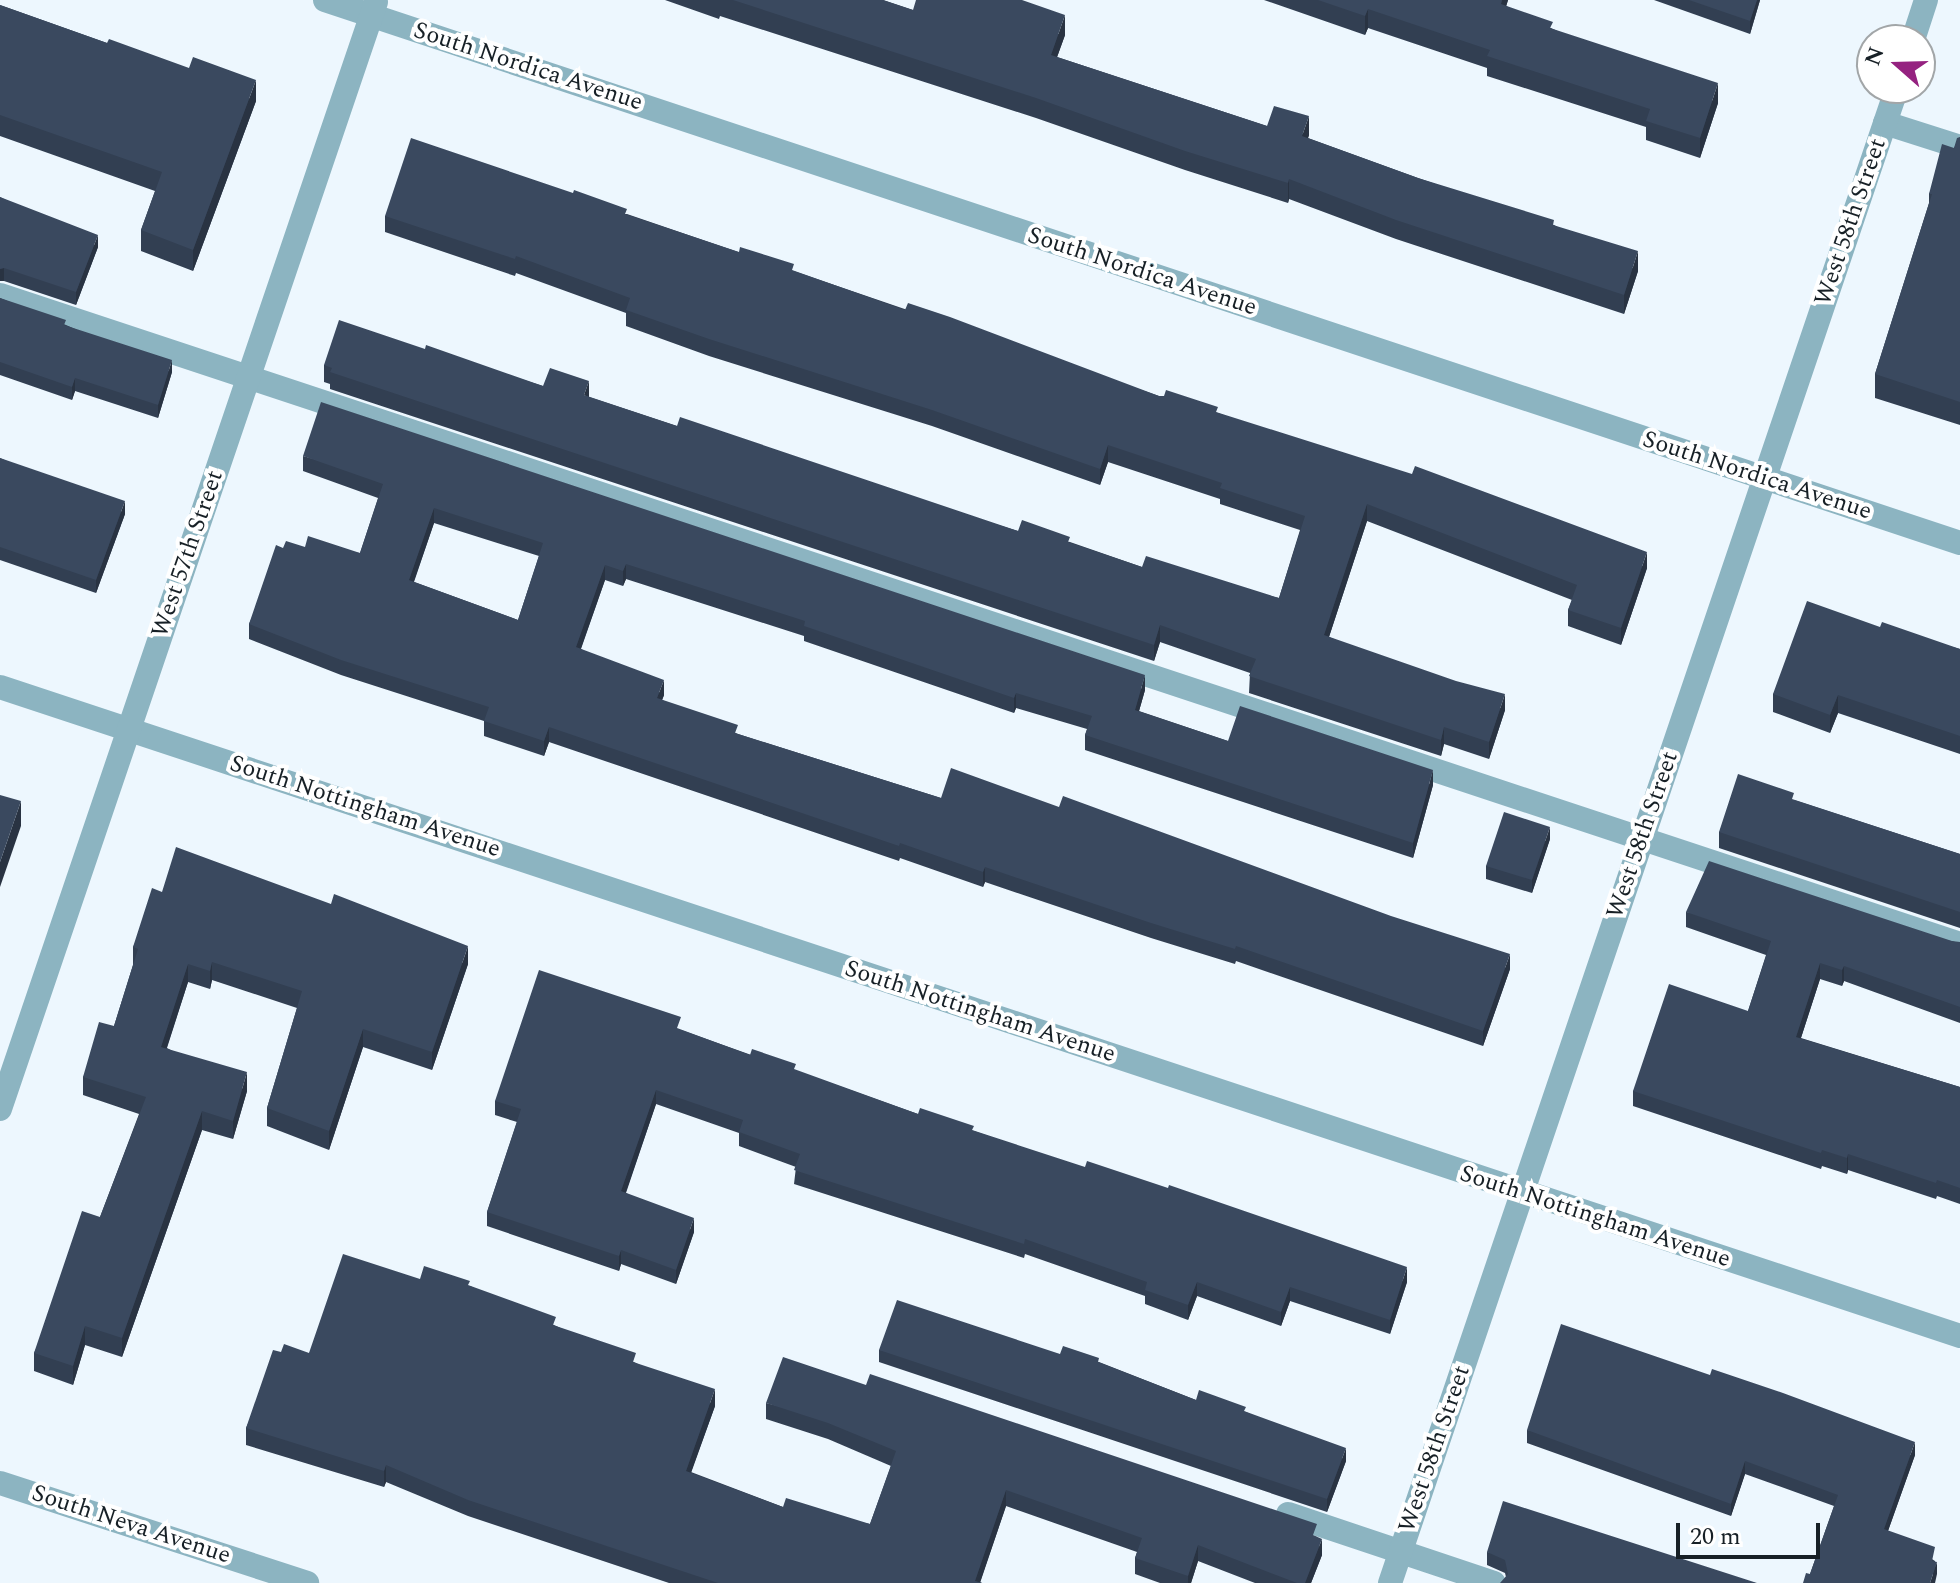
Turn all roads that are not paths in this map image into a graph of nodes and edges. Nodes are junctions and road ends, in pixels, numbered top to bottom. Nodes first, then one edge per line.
1 (325, 0) edge
2 (1926, 0) edge
3 (375, 8) edge
4 (1918, 24) edge
5 (1892, 104) edge
6 (1885, 123) junction
7 (1960, 147) edge
8 (0, 295) edge
9 (249, 377) junction
10 (1764, 478) junction
11 (1960, 543) edge
12 (0, 687) edge
13 (129, 729) junction
14 (1642, 838) junction
15 (1960, 944) edge
16 (2, 1095) edge
17 (1522, 1193) junction
18 (1960, 1336) edge
19 (0, 1483) edge
20 (1261, 1505) edge
21 (1400, 1552) junction
22 (307, 1583) edge
23 (1390, 1583) edge
24 (1494, 1583) edge

1 - 3 street, South Nordica Avenue
2 - 4 street
3 - 9 street, West 57th Street
3 - 10 street, South Nordica Avenue
5 - 6 street, West 58th Street
6 - 7 street
6 - 10 street, West 58th Street
8 - 9 street
9 - 13 street, West 57th Street
9 - 14 street
10 - 11 street, South Nordica Avenue
10 - 14 street, West 58th Street
12 - 13 street, South Nottingham Avenue
13 - 16 street, West 57th Street
13 - 17 street, South Nottingham Avenue
14 - 15 street
14 - 17 street, West 58th Street
17 - 18 street, South Nottingham Avenue
17 - 21 street, West 58th Street
19 - 22 street, South Neva Avenue
20 - 21 street
21 - 23 street, West 58th Street
21 - 24 street

